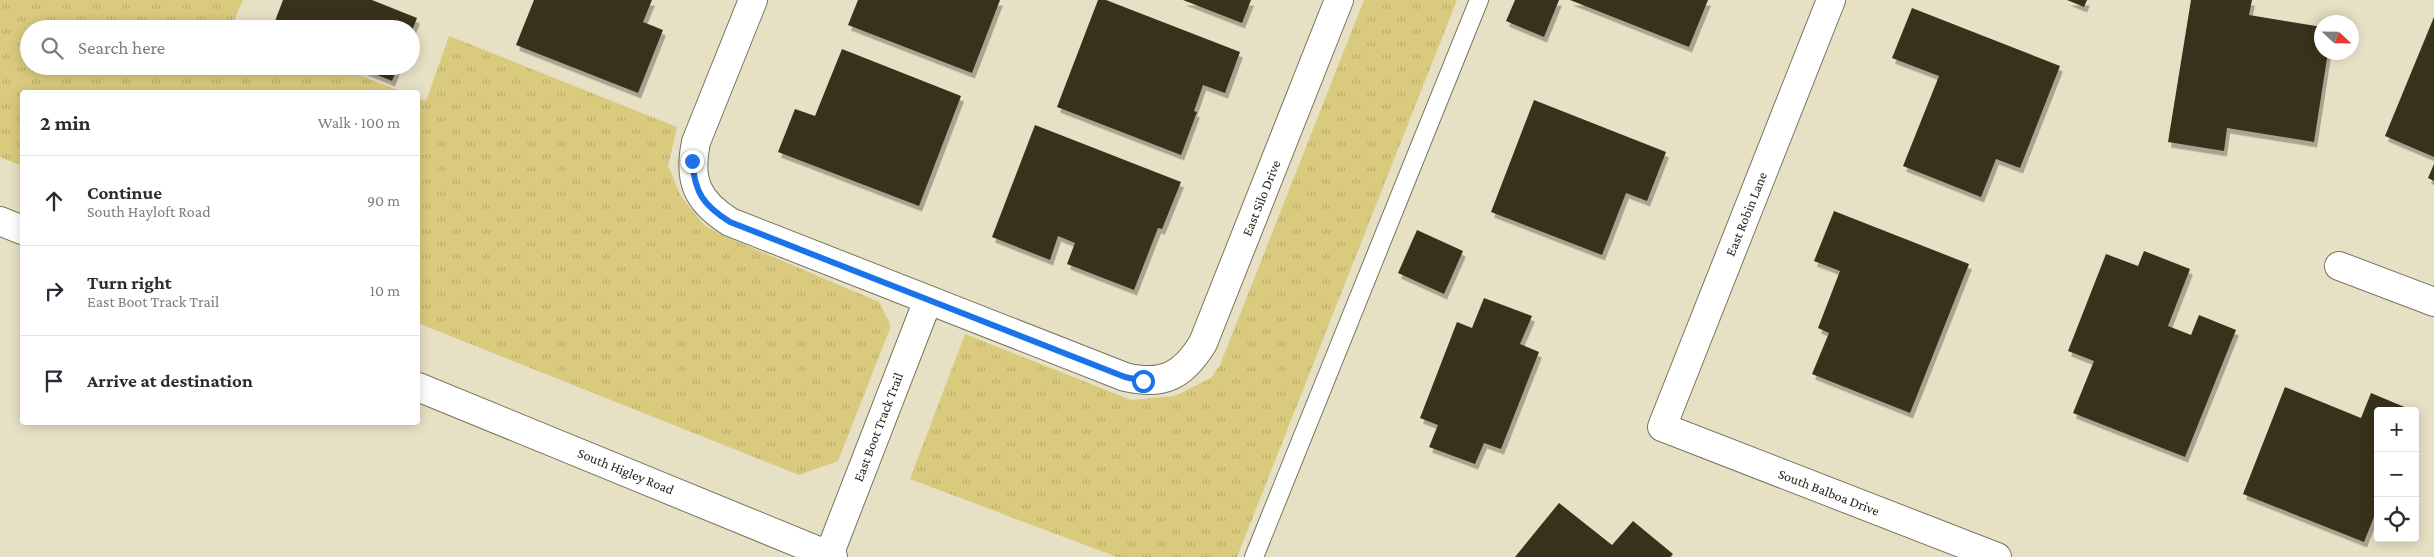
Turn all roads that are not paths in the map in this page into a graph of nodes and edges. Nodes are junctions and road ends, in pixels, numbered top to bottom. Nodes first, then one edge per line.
1 (752, 0) edge
2 (1338, 0) edge
3 (1479, 0) edge
4 (1830, 0) edge
5 (0, 221) edge
6 (20, 229) edge
7 (2339, 266) dead end
8 (928, 300) junction
9 (2434, 302) edge
10 (420, 388) edge
11 (1662, 427) joint
12 (831, 556) edge
13 (1254, 557) edge
14 (1997, 557) edge

1 - 8 street
2 - 8 street, East Silo Drive
3 - 13 lane
4 - 11 street, East Robin Lane
5 - 6 street
7 - 9 street
8 - 12 street, East Boot Track Trail
10 - 12 street, South Higley Road
11 - 14 street, South Balboa Drive

